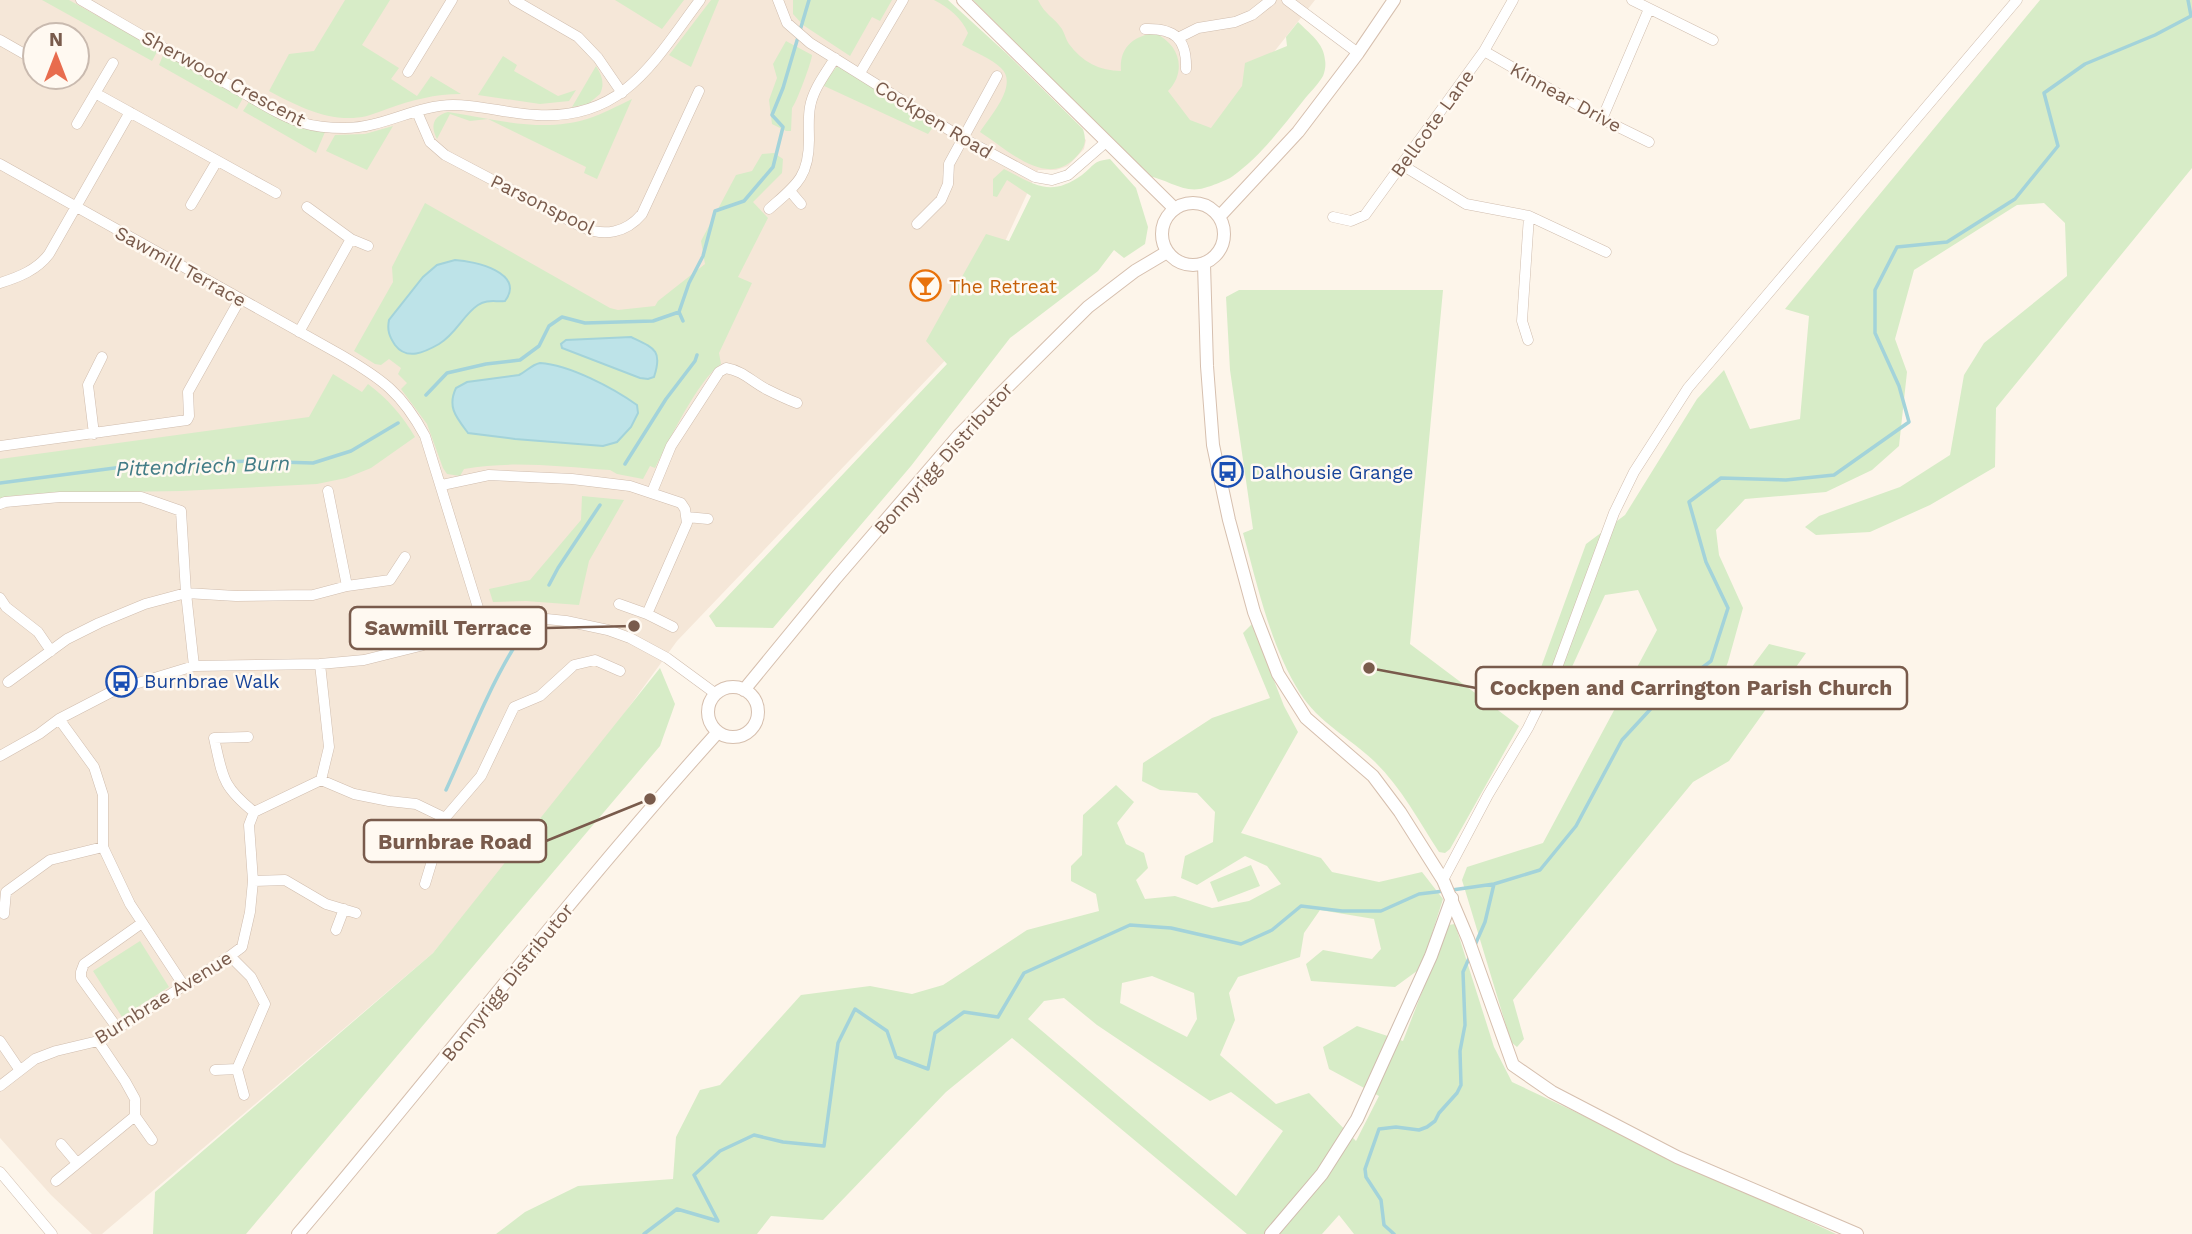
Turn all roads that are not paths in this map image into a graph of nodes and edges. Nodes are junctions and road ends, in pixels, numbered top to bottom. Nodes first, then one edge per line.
1 (81, 0) edge
2 (452, 0) edge
3 (514, 0) edge
4 (700, 0) edge
5 (778, 0) edge
6 (903, 0) edge
7 (963, 0) edge
8 (1271, 0) edge
9 (1287, 0) edge
10 (1394, 0) edge
11 (1513, 0) edge
12 (1632, 0) edge
13 (2017, 0) edge
14 (1649, 9) junction
15 (1145, 29) dead end
16 (1178, 38) junction
17 (0, 40) edge
18 (1713, 40) dead end
19 (1484, 51) junction
20 (21, 52) edge
21 (1358, 52) junction
22 (835, 58) junction
23 (113, 63) dead end
24 (1186, 69) dead end
25 (408, 72) dead end
26 (860, 73) junction
27 (997, 76) dead end
28 (699, 91) dead end
29 (95, 93) junction
30 (622, 93) junction
31 (417, 111) junction
32 (130, 112) junction
33 (1602, 119) junction
34 (77, 124) dead end
35 (963, 138) junction
36 (1106, 142) junction
37 (1650, 142) dead end
38 (217, 161) junction
39 (0, 164) edge
40 (1402, 165) junction
41 (790, 191) junction
42 (276, 193) dead end
43 (801, 204) dead end
44 (191, 205) dead end
45 (75, 206) junction
46 (307, 207) dead end
47 (769, 209) dead end
48 (1175, 209) junction
49 (1529, 216) junction
50 (1219, 217) junction
51 (1333, 217) dead end
52 (917, 224) dead end
53 (351, 239) junction
54 (368, 246) dead end
55 (1167, 252) junction
56 (1606, 252) dead end
57 (1204, 264) junction
58 (0, 283) edge
59 (240, 299) junction
60 (299, 332) junction
61 (1528, 340) dead end
62 (102, 357) dead end
63 (797, 403) dead end
64 (94, 434) junction
65 (0, 446) edge
66 (442, 485) junction
67 (328, 491) dead end
68 (652, 492) junction
69 (0, 504) edge
70 (687, 517) junction
71 (708, 519) dead end
72 (405, 558) dead end
73 (347, 586) junction
74 (186, 593) junction
75 (0, 598) edge
76 (619, 604) dead end
77 (646, 614) junction
78 (482, 624) junction
79 (673, 627) dead end
80 (51, 651) junction
81 (320, 664) junction
82 (194, 666) junction
83 (620, 671) dead end
84 (8, 682) dead end
85 (744, 690) junction
86 (716, 694) junction
87 (59, 719) junction
88 (718, 732) junction
89 (248, 737) dead end
90 (0, 756) edge
91 (321, 780) junction
92 (254, 812) junction
93 (445, 818) junction
94 (103, 847) junction
95 (1443, 880) junction
96 (253, 881) junction
97 (425, 884) dead end
98 (3, 892) edge
99 (1451, 898) junction
100 (344, 909) junction
101 (356, 913) dead end
102 (4, 914) dead end
103 (142, 923) junction
104 (335, 930) dead end
105 (230, 957) junction
106 (184, 986) junction
107 (118, 1029) junction
108 (0, 1041) edge
109 (99, 1041) junction
110 (19, 1069) junction
111 (237, 1069) junction
112 (215, 1070) dead end
113 (0, 1086) edge
114 (244, 1095) dead end
115 (135, 1116) junction
116 (152, 1140) dead end
117 (61, 1144) dead end
118 (78, 1163) junction
119 (0, 1171) edge
120 (56, 1181) dead end
121 (52, 1234) edge
122 (298, 1234) edge
123 (1271, 1234) edge
124 (1857, 1234) edge

1 - 31 street, Sherwood Crescent
2 - 25 street
3 - 30 street
4 - 30 street, Sherwood Crescent
5 - 22 street, Cockpen Road
6 - 26 street
7 - 36 main road
8 - 16 street
9 - 21 street
10 - 21 main road
11 - 19 street, Bellcote Lane
12 - 14 street
13 - 95 street
14 - 18 street
14 - 33 street
15 - 16 street
16 - 24 street
17 - 20 street
19 - 33 street, Kinnear Drive
19 - 40 street, Bellcote Lane
21 - 50 main road
22 - 26 street, Cockpen Road
22 - 41 street
23 - 29 street
26 - 35 street, Cockpen Road
27 - 35 street
28 - 31 street, Parsonspool
29 - 32 street
29 - 34 street
30 - 31 street, Sherwood Crescent
32 - 38 street
32 - 45 street
33 - 37 street, Kinnear Drive
35 - 36 street, Cockpen Road
35 - 52 street
36 - 48 main road
38 - 42 street
38 - 44 street
39 - 45 street, Sawmill Terrace
40 - 49 street
40 - 51 street, Bellcote Lane
41 - 43 street
41 - 47 street
45 - 58 street
45 - 59 street, Sawmill Terrace
46 - 53 street
48 - 50 main road
48 - 55 main road
49 - 56 street
49 - 61 street
50 - 57 main road
53 - 54 street
53 - 60 street
55 - 57 main road
55 - 85 main road, Bonnyrigg Distributor
57 - 95 main road
59 - 60 street, Sawmill Terrace
59 - 64 street
60 - 66 street, Sawmill Terrace
62 - 64 street
63 - 68 street
64 - 65 street
66 - 68 street
66 - 78 street, Sawmill Terrace
67 - 73 street
68 - 70 street
69 - 74 street
70 - 71 street
70 - 77 street
72 - 73 street
73 - 74 street
74 - 80 street
74 - 82 street
75 - 80 street
76 - 77 street
77 - 79 street
78 - 81 street
78 - 86 street
80 - 84 street
81 - 82 street
81 - 91 street
82 - 87 street
83 - 93 street
85 - 86 main road
85 - 88 main road
86 - 88 main road
87 - 90 street
87 - 94 street
88 - 122 main road, Bonnyrigg Distributor
89 - 92 street
91 - 92 street
91 - 93 street
92 - 96 street, Burnbrae Avenue
93 - 97 street
94 - 98 street
94 - 103 street
95 - 99 main road
96 - 100 street
96 - 105 street, Burnbrae Avenue
98 - 102 street
99 - 123 main road
99 - 124 main road
100 - 101 street
100 - 104 street
103 - 106 street
103 - 107 street
105 - 106 street, Burnbrae Avenue
105 - 111 street
106 - 107 street, Burnbrae Avenue
107 - 109 street, Burnbrae Avenue
108 - 110 street
109 - 110 street, Burnbrae Avenue
109 - 115 street
110 - 113 street, Burnbrae Avenue
111 - 112 street
111 - 114 street
115 - 116 street
115 - 118 street
117 - 118 street
118 - 120 street
119 - 121 street

